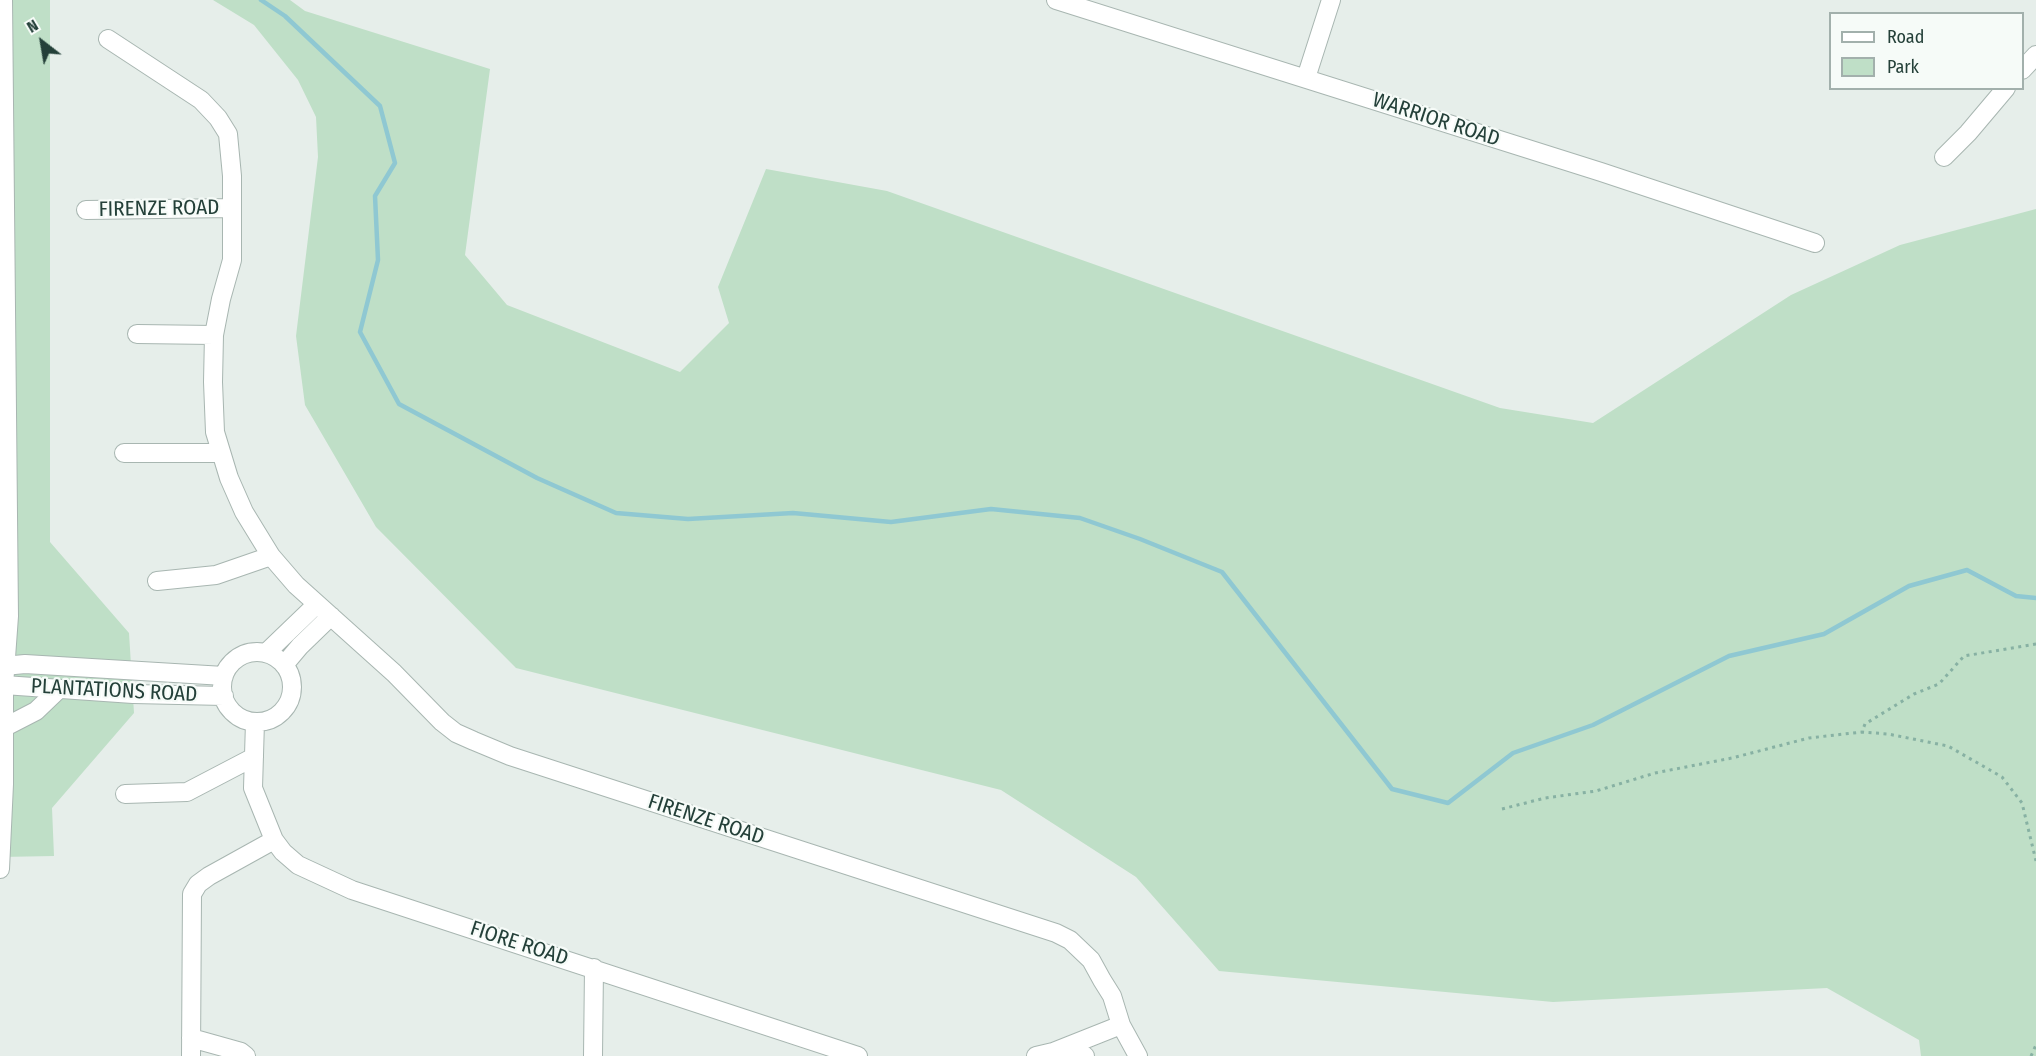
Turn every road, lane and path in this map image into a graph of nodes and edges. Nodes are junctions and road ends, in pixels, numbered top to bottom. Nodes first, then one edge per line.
1 (3, 0) edge
2 (1056, 0) edge
3 (1331, 0) edge
4 (108, 39) dead end
5 (2036, 56) edge
6 (2024, 68) edge
7 (1306, 78) junction
8 (2004, 90) edge
9 (1944, 157) dead end
10 (2, 184) edge
11 (232, 208) junction
12 (86, 210) dead end
13 (1815, 243) dead end
14 (137, 334) dead end
15 (214, 335) junction
16 (3, 408) edge
17 (124, 453) dead end
18 (220, 453) junction
19 (272, 556) junction
20 (157, 580) dead end
21 (317, 604) junction
22 (332, 616) junction
23 (4, 620) edge
24 (2036, 644) edge
25 (266, 653) junction
26 (284, 665) junction
27 (2, 676) edge
28 (224, 676) junction
29 (59, 689) junction
30 (224, 696) junction
31 (255, 722) junction
32 (3, 728) junction
33 (1862, 732) junction
34 (254, 757) junction
35 (125, 794) dead end
36 (1502, 809) dead end
37 (274, 840) junction
38 (2036, 861) edge
39 (0, 869) edge
40 (594, 968) junction
41 (1121, 1025) junction
42 (2036, 1045) edge
43 (191, 1047) edge
44 (1077, 1052) edge
45 (1044, 1054) edge
46 (246, 1056) edge
47 (592, 1056) edge
48 (858, 1056) edge
49 (1138, 1056) edge
50 (2031, 1056) edge

1 - 10 street
2 - 7 street, WARRIOR ROAD
3 - 7 street
4 - 11 street, FIRENZE ROAD
5 - 6 street
7 - 13 street, WARRIOR ROAD
8 - 9 street
10 - 16 street
11 - 12 street, FIRENZE ROAD
11 - 15 street, FIRENZE ROAD
14 - 15 street
15 - 18 street, FIRENZE ROAD
16 - 23 street
17 - 18 street
18 - 19 street, FIRENZE ROAD
19 - 20 street
19 - 21 street, FIRENZE ROAD
21 - 22 street, FIRENZE ROAD
21 - 25 street
22 - 26 street
22 - 41 street, FIRENZE ROAD
23 - 27 street
24 - 33 path
25 - 26 street
25 - 28 street, PLANTATIONS ROAD
26 - 31 street
27 - 28 street, PLANTATIONS ROAD
27 - 29 street, PLANTATIONS ROAD
27 - 32 street
28 - 30 street, PLANTATIONS ROAD
29 - 30 street, PLANTATIONS ROAD
29 - 32 street
30 - 31 street, PLANTATIONS ROAD
31 - 34 street, FIORE ROAD
32 - 39 street
33 - 36 path
33 - 38 path
34 - 35 street
34 - 37 street, FIORE ROAD
37 - 40 street, FIORE ROAD
37 - 43 street
40 - 47 street
40 - 48 street, FIORE ROAD
41 - 44 street
41 - 49 street, FIRENZE ROAD
42 - 50 path
43 - 46 street
44 - 45 street

